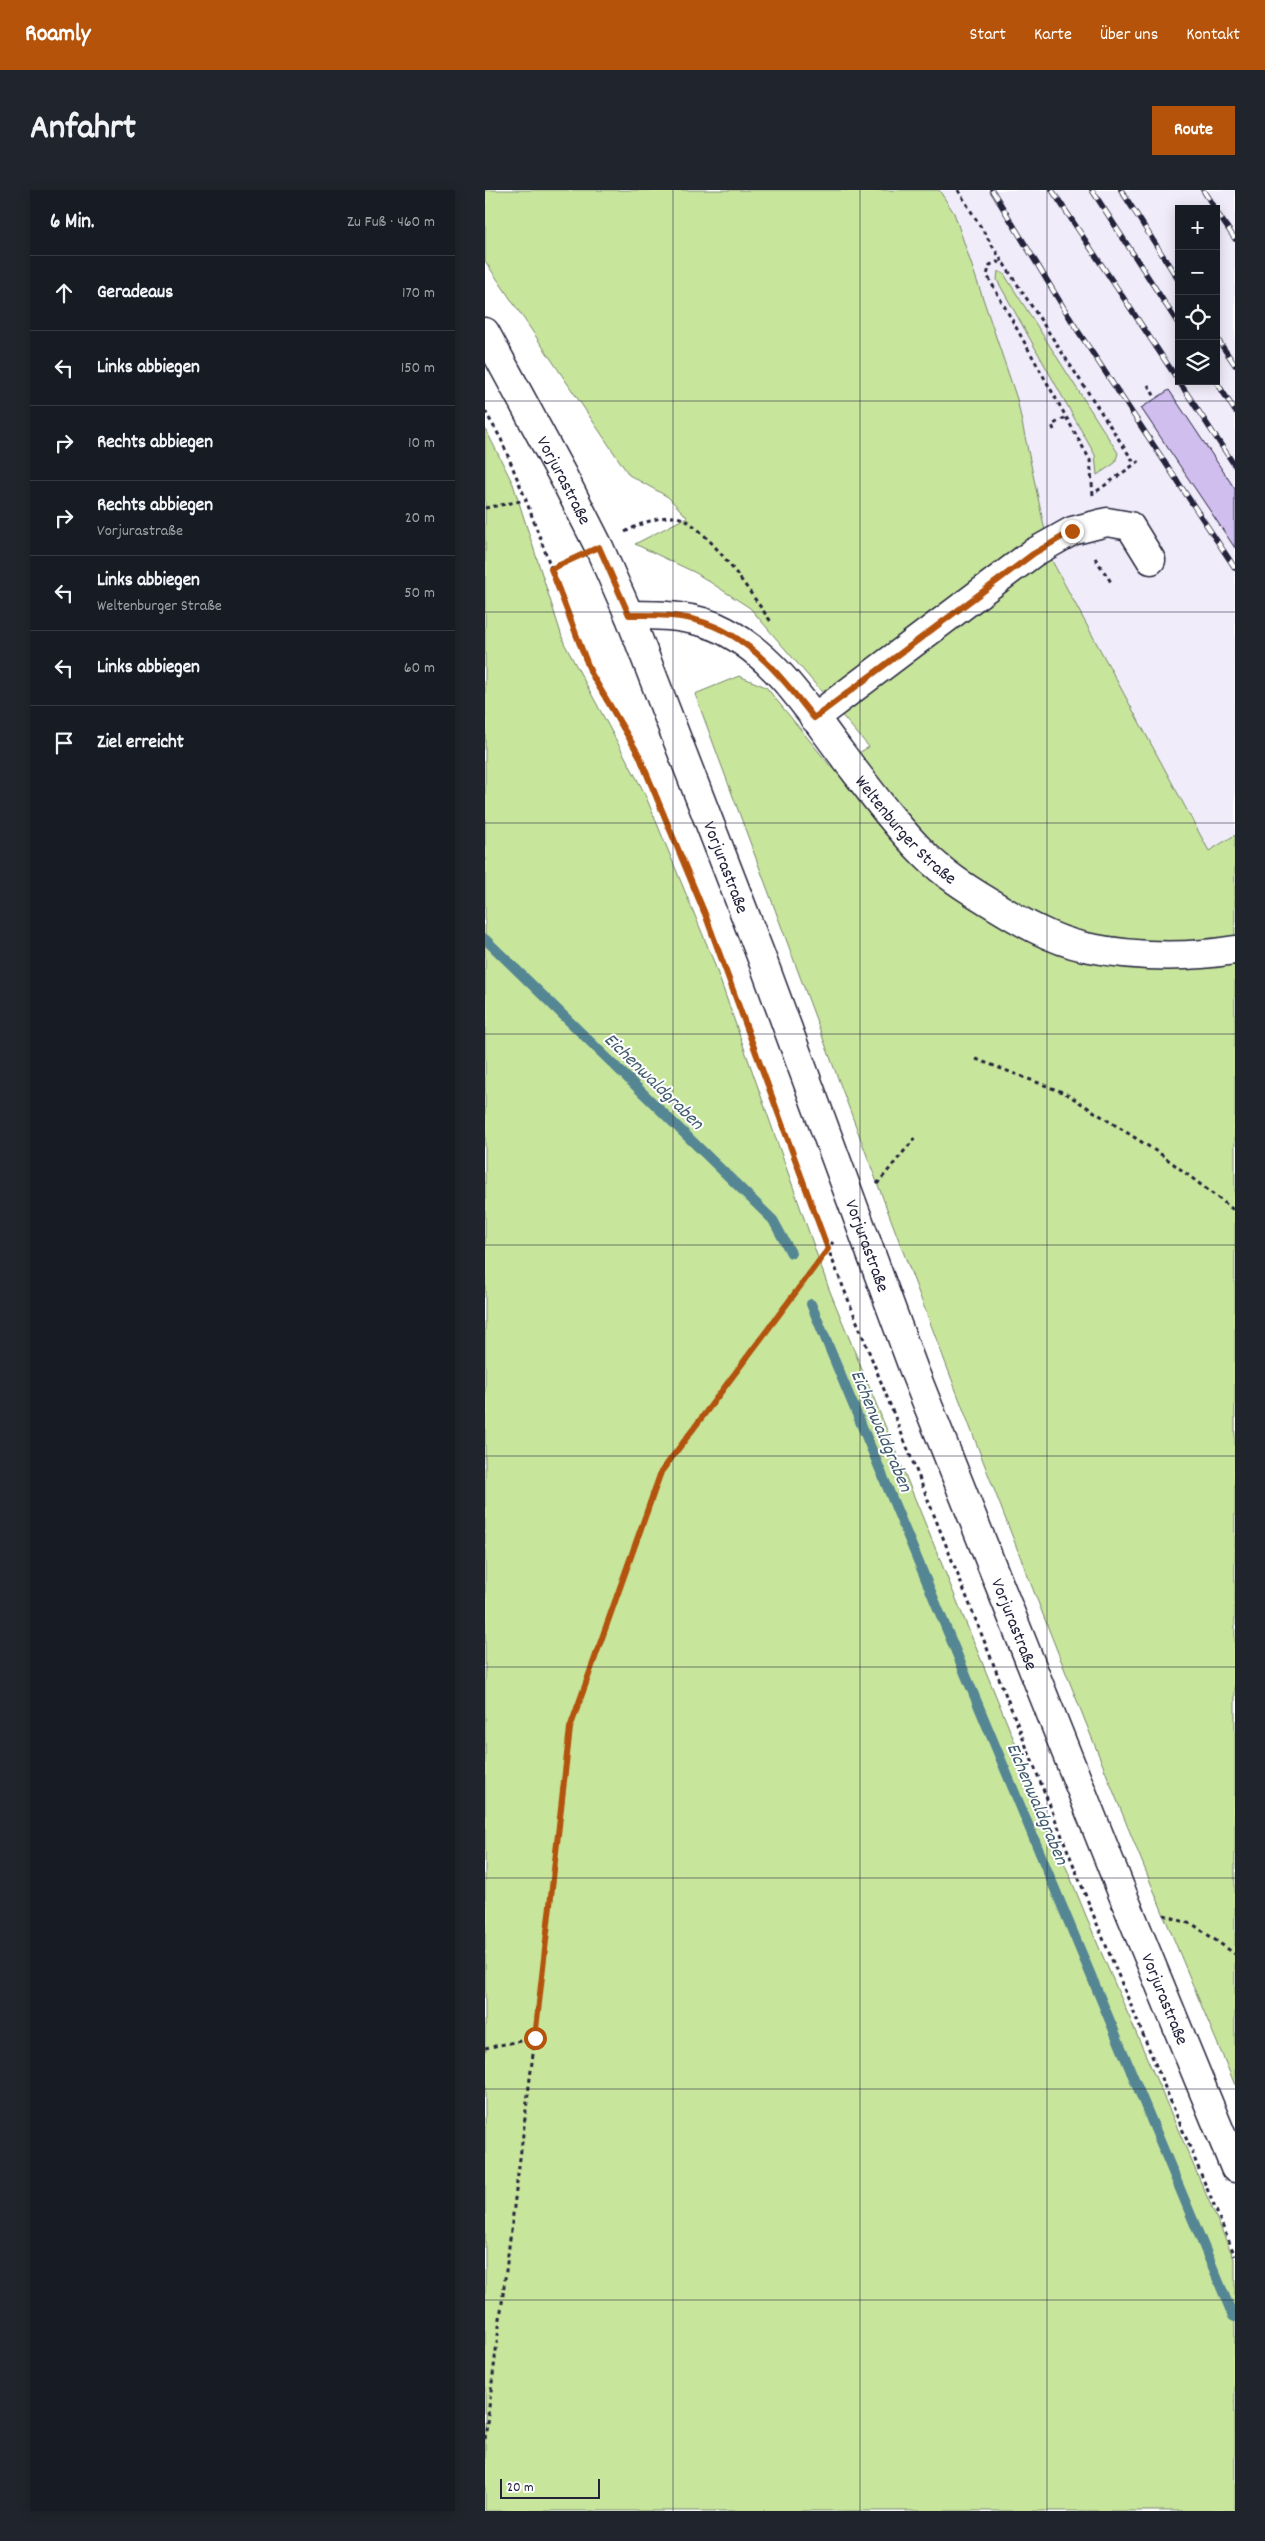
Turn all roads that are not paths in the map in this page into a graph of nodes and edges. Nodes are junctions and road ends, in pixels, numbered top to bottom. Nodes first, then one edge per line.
1 (485, 332) edge
2 (1151, 560) dead end
3 (629, 615) junction
4 (814, 718) junction
5 (1235, 950) edge
6 (1235, 2168) edge

1 - 3 main road, Vorjurastraße
2 - 4 main road
3 - 4 main road, Weltenburger Straße
3 - 6 main road, Vorjurastraße
4 - 5 main road, Weltenburger Straße

